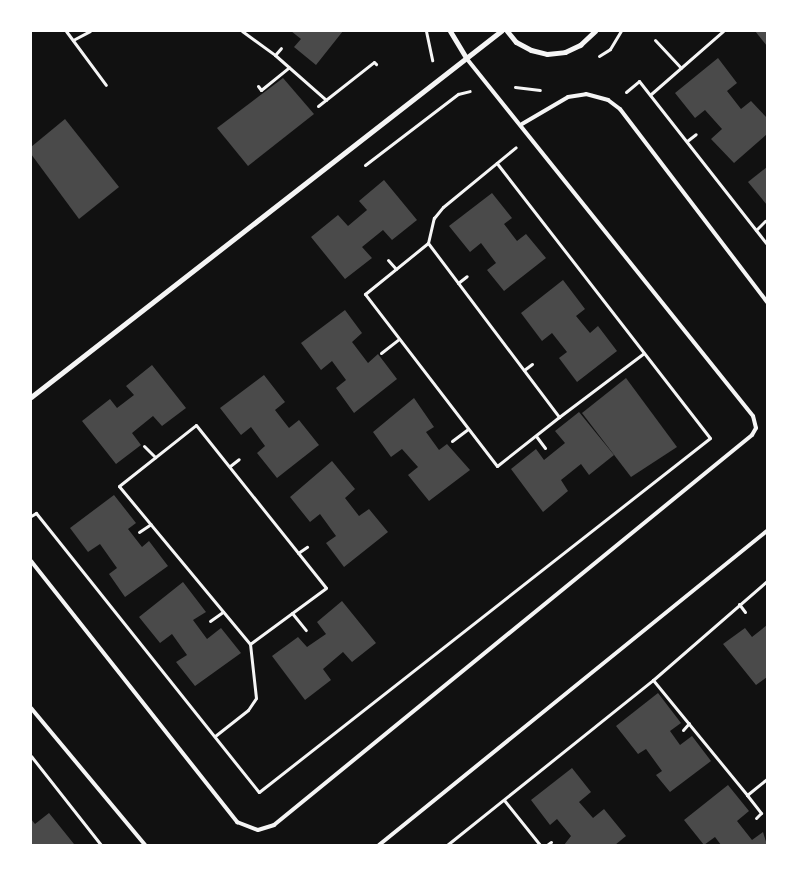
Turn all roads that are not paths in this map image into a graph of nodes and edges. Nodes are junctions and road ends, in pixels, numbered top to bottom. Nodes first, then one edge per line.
1 (450, 31) edge
2 (501, 31) edge
3 (507, 31) edge
4 (595, 31) edge
5 (466, 58) junction
6 (522, 124) junction
7 (767, 302) edge
8 (31, 397) edge
9 (767, 531) edge
10 (31, 561) edge
11 (31, 708) edge
12 (145, 845) edge
13 (380, 845) edge

1 - 5 street
2 - 5 street
3 - 4 street
5 - 6 lane
5 - 8 street
6 - 7 lane
6 - 10 lane
9 - 13 lane
11 - 12 lane

